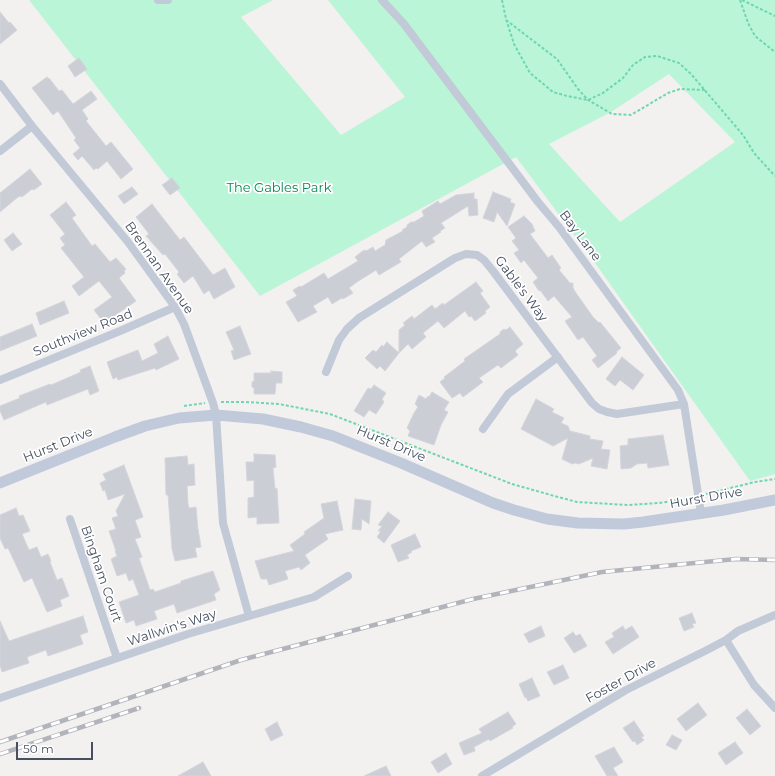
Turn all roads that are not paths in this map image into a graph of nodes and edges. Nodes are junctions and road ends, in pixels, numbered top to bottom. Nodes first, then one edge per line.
1 (158, 0) edge
2 (168, 0) edge
3 (382, 0) edge
4 (0, 84) edge
5 (32, 126) junction
6 (0, 151) edge
7 (175, 307) junction
8 (558, 357) junction
9 (326, 372) dead end
10 (0, 380) edge
11 (684, 404) junction
12 (216, 415) junction
13 (484, 429) dead end
14 (0, 483) edge
15 (775, 500) edge
16 (701, 513) junction
17 (70, 519) dead end
18 (348, 576) dead end
19 (775, 615) edge
20 (249, 616) junction
21 (726, 640) junction
22 (117, 658) junction
23 (0, 698) edge
24 (775, 708) edge
25 (482, 776) edge

1 - 2 street
3 - 11 street, Bay Lane
4 - 5 street, Brennan Avenue
5 - 6 street
5 - 7 street, Brennan Avenue
7 - 10 street, Southview Road
7 - 12 street, Brennan Avenue
8 - 9 street, Gable's Way
8 - 11 street, Gable's Way
8 - 13 street
11 - 16 street, Bay Lane
12 - 14 street, Hurst Drive
12 - 16 street, Hurst Drive
12 - 20 street, Brennan Avenue
15 - 16 street, Hurst Drive
17 - 22 street, Bingham Court
18 - 20 street, Wallwin's Way
19 - 21 street, Foster Drive
20 - 22 street, Wallwin's Way
21 - 24 street
21 - 25 street, Foster Drive
22 - 23 street, Wallwin's Way

